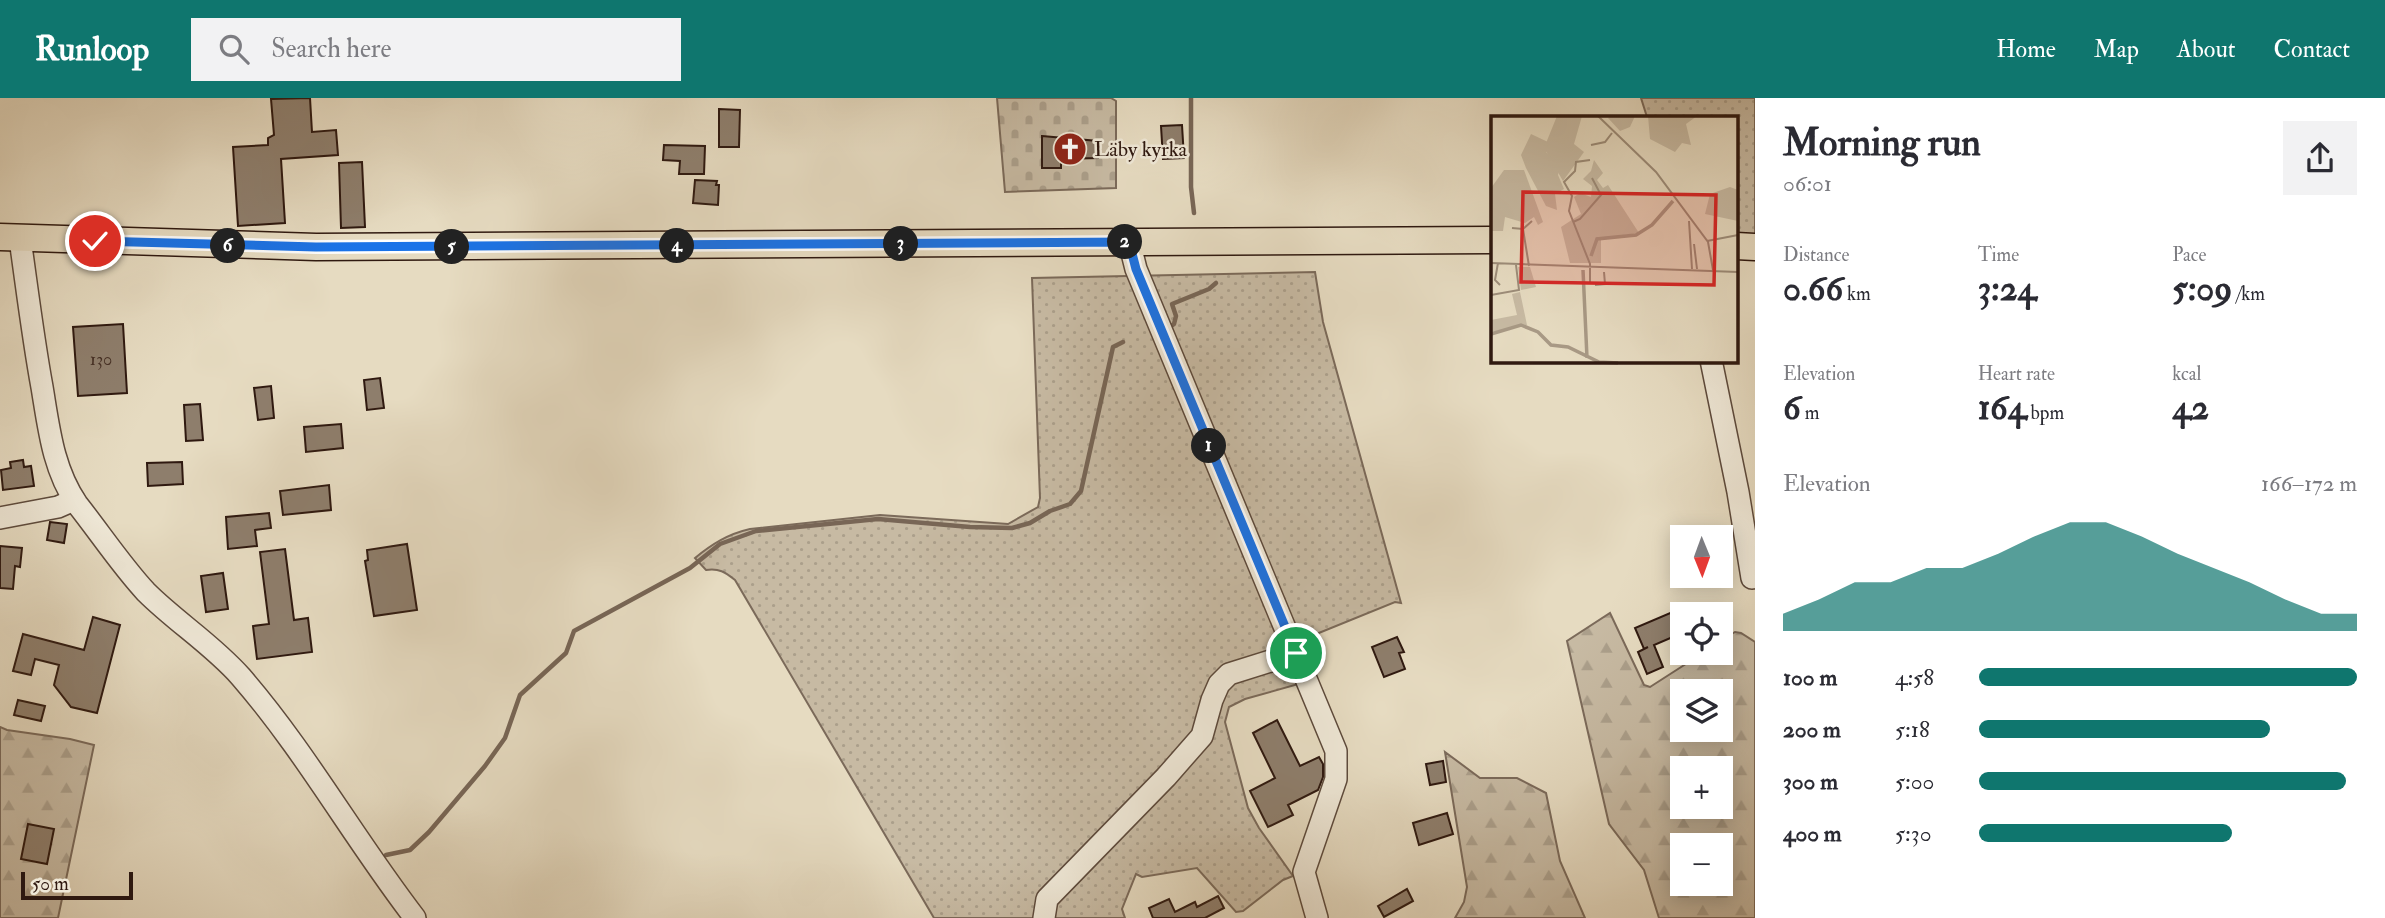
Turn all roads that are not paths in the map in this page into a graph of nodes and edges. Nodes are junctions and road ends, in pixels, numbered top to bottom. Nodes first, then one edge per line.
1 (10, 238) edge
2 (1491, 240) edge
3 (1129, 242) junction
4 (1712, 362) edge
5 (74, 500) junction
6 (0, 517) edge
7 (1752, 578) dead end
8 (1296, 653) junction
9 (415, 918) edge
10 (1044, 918) edge
11 (1317, 918) edge

1 - 3 main road
1 - 5 street
2 - 3 main road
3 - 8 street
4 - 7 street
5 - 6 street
5 - 9 street
8 - 10 street
8 - 11 street

